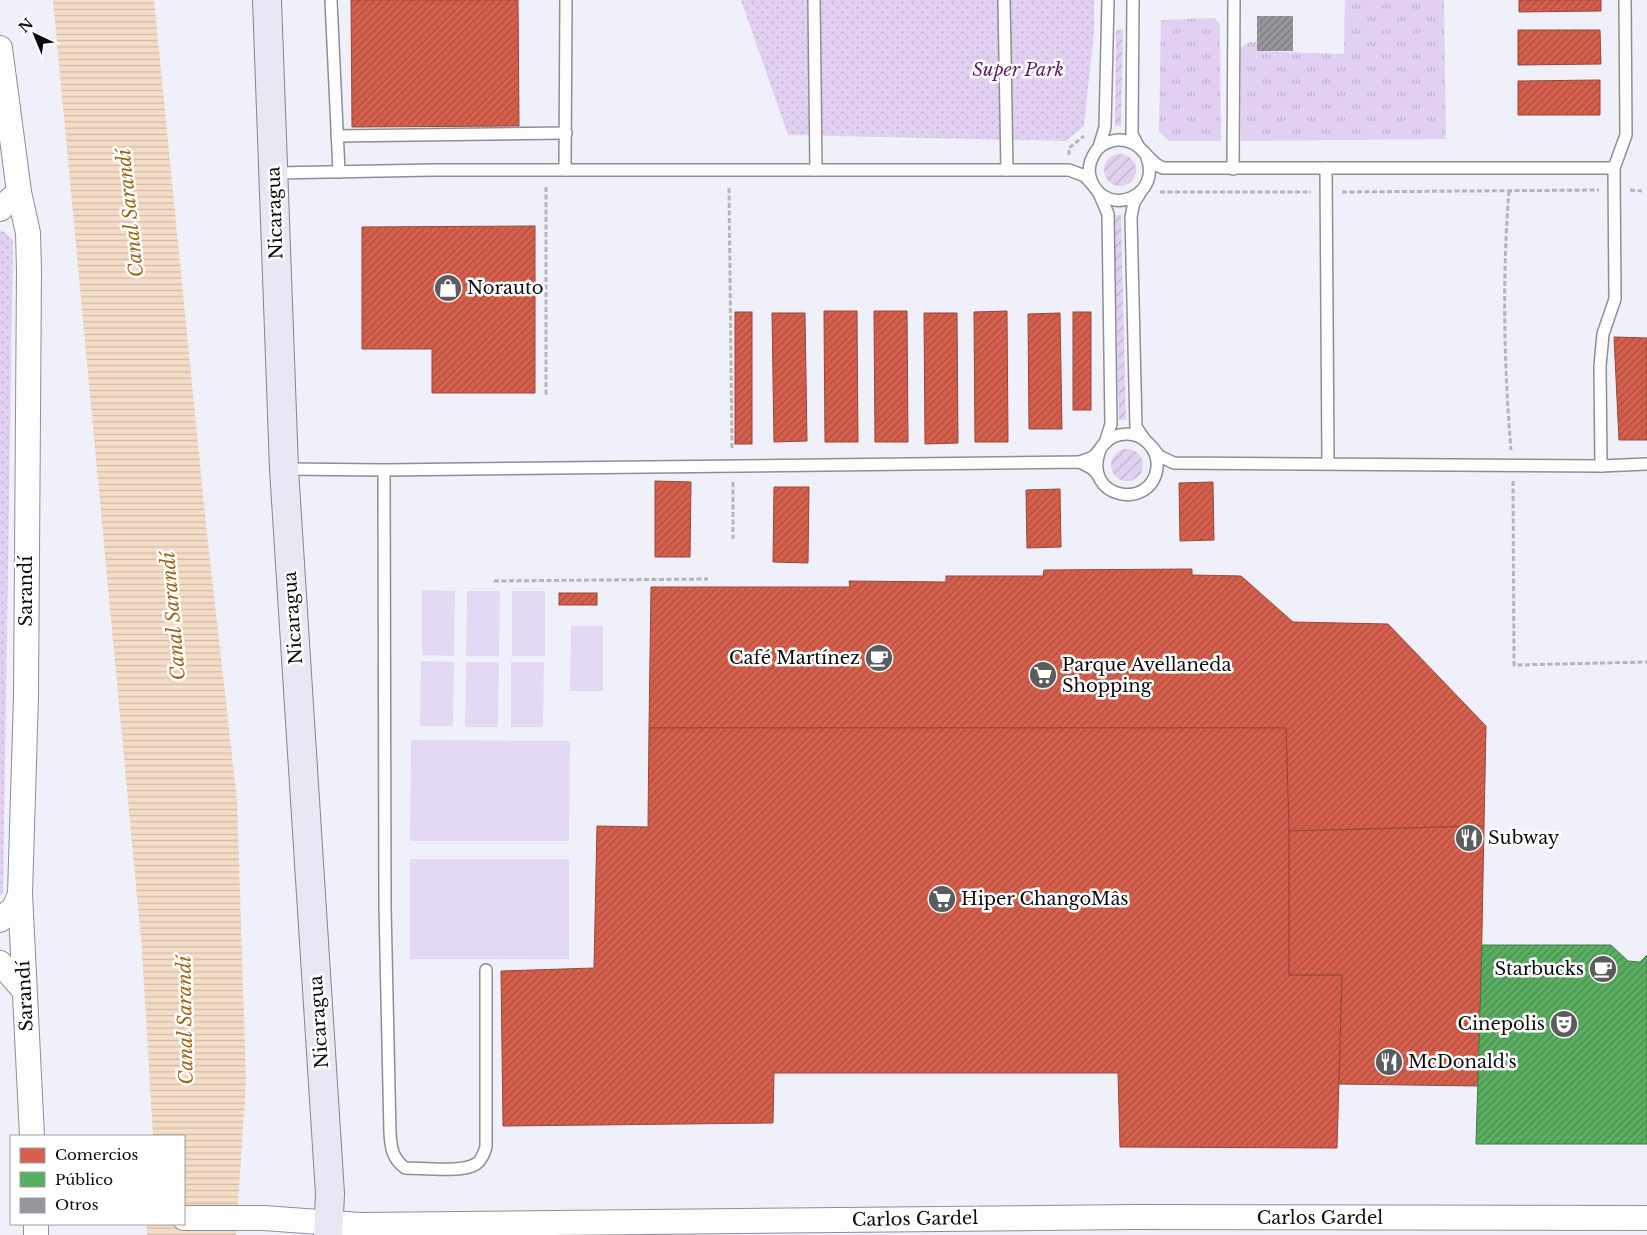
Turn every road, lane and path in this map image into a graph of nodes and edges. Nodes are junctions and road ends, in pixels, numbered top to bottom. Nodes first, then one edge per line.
1 (267, 0) edge
2 (331, 0) edge
3 (566, 0) edge
4 (814, 0) edge
5 (1004, 0) edge
6 (1108, 0) edge
7 (1133, 0) edge
8 (1234, 0) edge
9 (1625, 0) edge
10 (0, 48) edge
11 (1088, 131) dead end
12 (566, 133) junction
13 (337, 136) junction
14 (1142, 149) junction
15 (1097, 150) junction
16 (1163, 168) junction
17 (1233, 168) junction
18 (1326, 168) junction
19 (1614, 168) junction
20 (566, 170) junction
21 (816, 170) junction
22 (1007, 170) junction
23 (1069, 170) junction
24 (339, 172) junction
25 (274, 173) junction
26 (554, 187) dead end
27 (1145, 187) junction
28 (719, 188) dead end
29 (729, 188) junction
30 (737, 188) dead end
31 (1096, 188) junction
32 (1614, 190) junction
33 (1642, 191) dead end
34 (19, 192) junction
35 (1157, 192) dead end
36 (1326, 192) junction
37 (0, 209) edge
38 (546, 395) dead end
39 (1148, 444) junction
40 (1102, 447) junction
41 (1080, 462) junction
42 (1174, 463) junction
43 (1328, 463) junction
44 (1647, 464) edge
45 (732, 466) junction
46 (1601, 466) junction
47 (284, 469) junction
48 (384, 470) junction
49 (1098, 475) junction
50 (1155, 476) junction
51 (733, 539) dead end
52 (708, 579) dead end
53 (494, 581) dead end
54 (20, 894) junction
55 (0, 920) edge
56 (0, 963) edge
57 (486, 970) dead end
58 (24, 990) junction
59 (32, 1135) edge
60 (185, 1218) edge
61 (1647, 1218) edge
62 (1133, 1226) edge
63 (1360, 1227) edge
64 (329, 1228) edge

1 - 25 main road, Nicaragua
2 - 13 lane
3 - 12 lane
4 - 21 lane
5 - 22 lane
6 - 15 lane
7 - 14 lane
8 - 17 lane
9 - 19 lane
10 - 34 street, Sarandí
11 - 23 path
12 - 13 lane
12 - 20 lane
13 - 24 lane
14 - 15 lane
14 - 16 lane
14 - 27 lane
15 - 23 lane
15 - 31 lane
16 - 17 lane
16 - 27 lane
17 - 18 lane
18 - 19 lane
18 - 36 lane
19 - 32 lane
20 - 21 lane
20 - 24 lane
21 - 22 lane
22 - 23 lane
23 - 31 lane
24 - 25 lane
25 - 47 main road, Nicaragua
26 - 38 path
27 - 31 lane
27 - 39 lane
28 - 29 path
29 - 30 path
29 - 45 path
31 - 40 lane
32 - 33 path
32 - 36 path
32 - 46 lane
34 - 37 street
34 - 54 street, Sarandí
35 - 36 path
36 - 43 lane
39 - 40 lane
39 - 42 lane
39 - 50 lane
40 - 41 lane
40 - 49 lane
41 - 45 lane
41 - 49 lane
42 - 43 lane
42 - 50 lane
43 - 46 lane
44 - 46 lane
45 - 48 lane
45 - 51 path
47 - 48 lane
47 - 64 main road, Nicaragua
48 - 57 lane
49 - 50 lane
52 - 53 path
54 - 55 street
54 - 58 street, Sarandí
56 - 58 street
58 - 59 street, Sarandí
60 - 64 street, Carlos Gardel
61 - 63 street, Carlos Gardel
62 - 63 street, Carlos Gardel
62 - 64 street, Carlos Gardel

